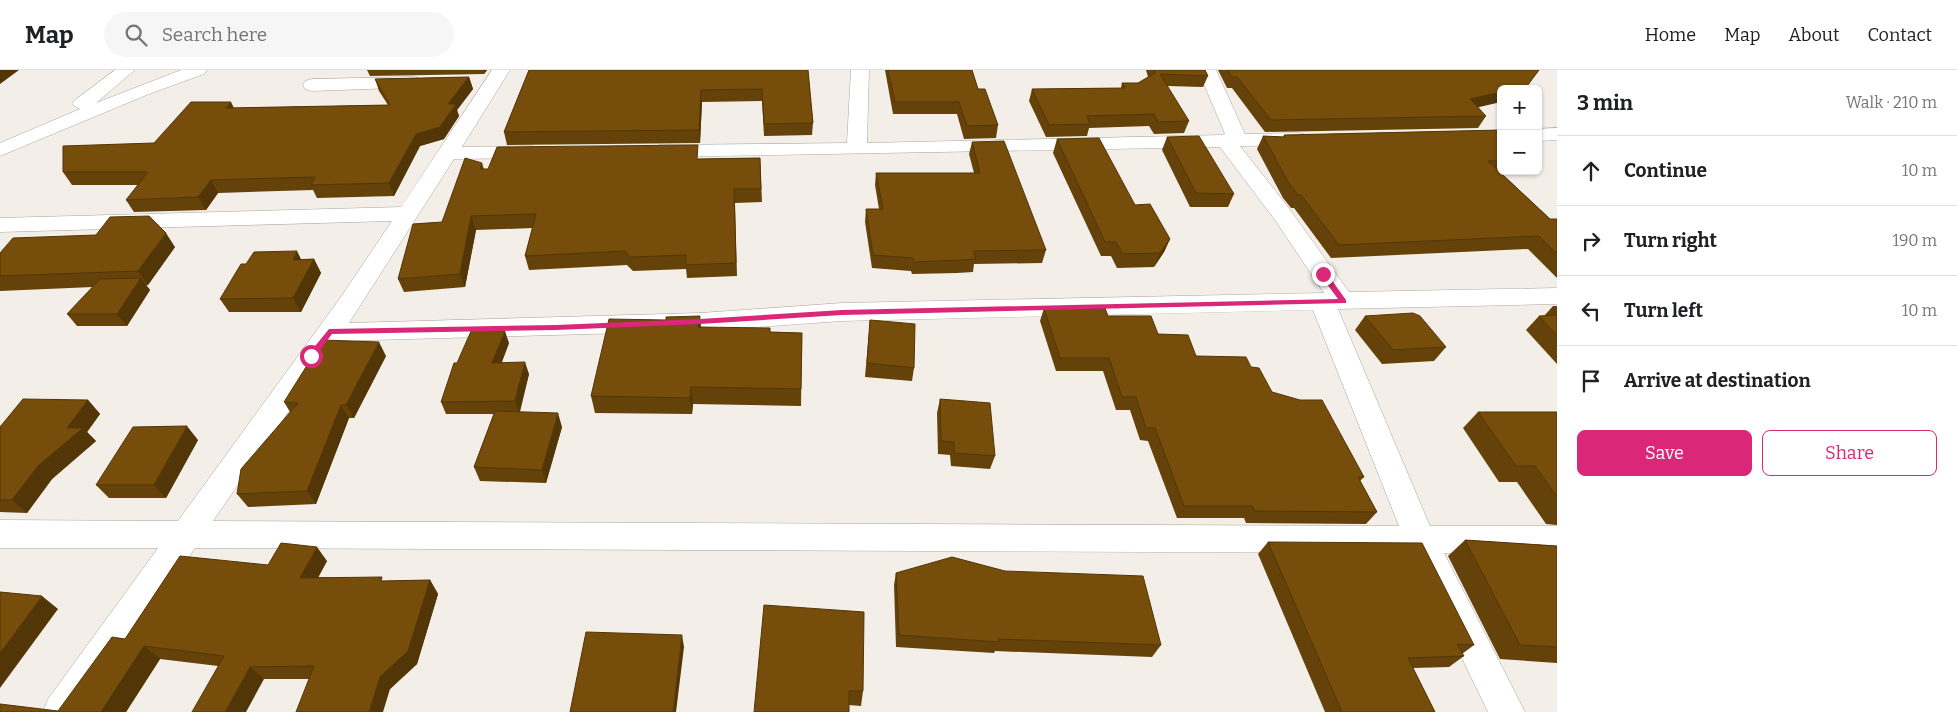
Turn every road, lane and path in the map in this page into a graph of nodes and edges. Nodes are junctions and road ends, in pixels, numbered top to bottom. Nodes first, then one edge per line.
1 (126, 70) edge
2 (198, 70) edge
3 (860, 70) edge
4 (1207, 70) edge
5 (489, 78) edge
6 (436, 82) edge
7 (312, 85) dead end
8 (36, 133) junction
9 (1557, 134) edge
10 (1542, 135) edge
11 (1316, 139) edge
12 (1232, 140) junction
13 (857, 149) junction
14 (0, 150) edge
15 (642, 151) edge
16 (554, 152) edge
17 (446, 153) junction
18 (409, 214) junction
19 (0, 225) edge
20 (1557, 296) edge
21 (1333, 302) junction
22 (329, 332) junction
23 (0, 534) edge
24 (185, 534) junction
25 (1557, 540) edge
26 (1421, 541) junction
27 (61, 712) edge
28 (1507, 712) edge

1 - 8 street
2 - 8 street
3 - 13 street
4 - 12 street
5 - 17 street
6 - 7 street
8 - 14 street
9 - 10 street
11 - 12 street
12 - 13 street
12 - 21 street
13 - 15 street
16 - 17 street
17 - 18 street
18 - 19 street
18 - 22 street
20 - 21 street
21 - 22 street
21 - 26 street
22 - 24 street
23 - 24 street
24 - 26 street
24 - 27 street
25 - 26 street
26 - 28 street

